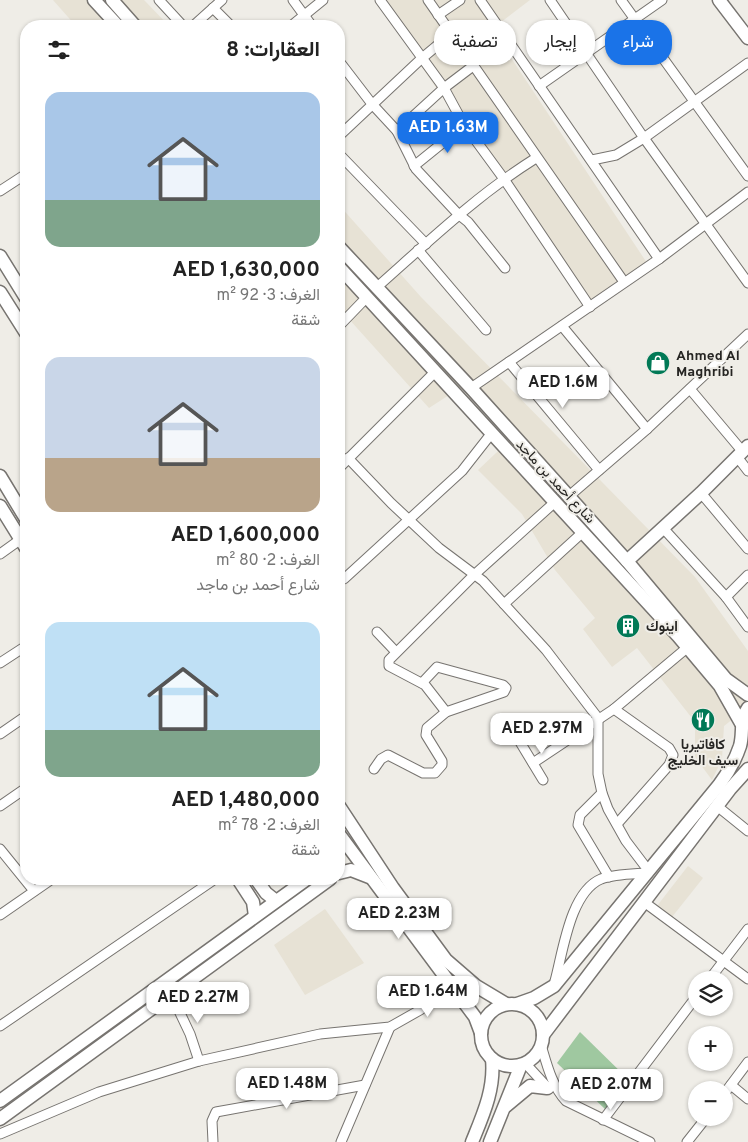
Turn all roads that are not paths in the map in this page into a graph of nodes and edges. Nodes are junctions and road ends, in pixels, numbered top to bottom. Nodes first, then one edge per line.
1 (94, 0) edge
2 (112, 0) edge
3 (158, 0) edge
4 (222, 0) edge
5 (293, 0) edge
6 (324, 0) edge
7 (380, 0) edge
8 (428, 0) edge
9 (460, 0) edge
10 (480, 0) edge
11 (550, 0) edge
12 (621, 0) edge
13 (662, 0) edge
14 (719, 0) edge
15 (213, 8) junction
16 (304, 15) junction
17 (438, 15) junction
18 (635, 19) junction
19 (112, 20) edge
20 (130, 20) edge
21 (176, 20) edge
22 (200, 20) edge
23 (224, 20) edge
24 (298, 20) edge
25 (308, 20) edge
26 (441, 20) edge
27 (563, 20) edge
28 (748, 38) edge
29 (595, 47) edge
30 (434, 48) edge
31 (421, 59) junction
32 (748, 63) edge
33 (569, 65) edge
34 (593, 65) edge
35 (473, 66) joint
36 (345, 69) edge
37 (539, 86) junction
38 (444, 88) junction
39 (694, 102) junction
40 (372, 104) junction
41 (463, 123) junction
42 (345, 130) edge
43 (396, 131) junction
44 (644, 138) junction
45 (536, 158) junction
46 (592, 160) junction
47 (345, 161) edge
48 (414, 166) junction
49 (748, 176) edge
50 (20, 178) edge
51 (504, 179) junction
52 (0, 190) edge
53 (748, 192) edge
54 (458, 214) junction
55 (705, 225) junction
56 (422, 247) junction
57 (345, 254) edge
58 (0, 256) edge
59 (659, 260) junction
60 (506, 268) dead end
61 (345, 274) edge
62 (624, 282) junction
63 (748, 283) edge
64 (20, 288) edge
65 (376, 288) junction
66 (0, 292) edge
67 (366, 297) junction
68 (590, 307) junction
69 (345, 320) edge
70 (20, 324) edge
71 (562, 326) junction
72 (486, 330) dead end
73 (748, 334) edge
74 (509, 362) junction
75 (434, 372) junction
76 (471, 388) junction
77 (690, 389) junction
78 (647, 430) junction
79 (492, 434) junction
80 (743, 452) edge
81 (348, 458) junction
82 (345, 461) edge
83 (599, 470) junction
84 (748, 471) edge
85 (0, 476) edge
86 (701, 493) junction
87 (568, 497) junction
88 (555, 502) junction
89 (0, 506) edge
90 (20, 509) edge
91 (408, 519) junction
92 (662, 528) junction
93 (583, 532) junction
94 (20, 537) edge
95 (20, 545) edge
96 (748, 549) edge
97 (0, 554) edge
98 (627, 561) junction
99 (474, 575) junction
100 (748, 575) edge
101 (345, 578) edge
102 (726, 597) junction
103 (504, 604) junction
104 (748, 627) edge
105 (376, 632) dead end
106 (688, 647) junction
107 (20, 650) edge
108 (396, 652) junction
109 (0, 663) edge
110 (422, 683) junction
111 (748, 695) edge
112 (748, 708) edge
113 (614, 709) junction
114 (446, 712) junction
115 (598, 718) junction
116 (20, 720) edge
117 (0, 734) edge
118 (744, 735) edge
119 (520, 742) dead end
120 (533, 763) junction
121 (374, 769) dead end
122 (748, 769) edge
123 (543, 780) dead end
124 (20, 792) edge
125 (602, 793) junction
126 (0, 806) edge
127 (717, 806) junction
128 (345, 815) edge
129 (617, 824) junction
130 (748, 831) edge
131 (0, 849) edge
132 (345, 852) edge
133 (345, 853) edge
134 (345, 872) edge
135 (647, 872) junction
136 (20, 874) edge
137 (609, 877) junction
138 (369, 878) junction
139 (29, 885) edge
140 (43, 885) edge
141 (206, 885) edge
142 (242, 885) edge
143 (260, 885) edge
144 (299, 885) edge
145 (315, 885) edge
146 (322, 885) edge
147 (393, 888) junction
148 (34, 891) junction
149 (276, 901) junction
150 (644, 902) junction
151 (284, 912) junction
152 (0, 915) edge
153 (255, 916) junction
154 (748, 929) edge
155 (226, 936) junction
156 (723, 961) junction
157 (716, 971) edge
158 (748, 979) edge
159 (449, 984) junction
160 (554, 986) junction
161 (168, 998) junction
162 (512, 1004) junction
163 (688, 1008) edge
164 (0, 1026) edge
165 (390, 1027) junction
166 (481, 1033) junction
167 (542, 1040) junction
168 (492, 1059) junction
169 (199, 1061) junction
170 (748, 1062) edge
171 (523, 1064) junction
172 (733, 1081) edge
173 (365, 1084) junction
174 (733, 1087) edge
175 (548, 1088) junction
176 (560, 1095) junction
177 (748, 1098) edge
178 (0, 1101) edge
179 (503, 1110) junction
180 (0, 1119) edge
181 (603, 1120) junction
182 (700, 1126) edge
183 (0, 1134) edge
184 (635, 1139) edge
185 (213, 1142) edge
186 (339, 1142) edge
187 (472, 1142) edge
188 (490, 1142) edge
189 (650, 1142) edge
190 (687, 1142) edge

1 - 19 street
2 - 20 street
3 - 21 street
4 - 15 street
5 - 16 street
6 - 16 street
7 - 31 street
8 - 17 street
9 - 17 street
10 - 37 street
11 - 27 street
12 - 18 street
13 - 18 street
14 - 28 street
15 - 22 street
15 - 23 street
16 - 24 street
16 - 25 street
17 - 26 street
18 - 29 street
18 - 39 street
30 - 31 street
31 - 38 street
31 - 40 street
32 - 39 street
33 - 37 street
34 - 44 street
35 - 38 street
35 - 45 street
36 - 40 street
37 - 46 street
38 - 41 street
38 - 43 street
39 - 44 street
39 - 49 street
40 - 42 street
40 - 43 street
41 - 48 street
41 - 51 street
43 - 48 street
44 - 46 street
44 - 55 street
45 - 51 street
45 - 62 street
46 - 59 street
47 - 56 street
48 - 54 street
50 - 52 street
51 - 54 street
51 - 68 street
53 - 55 street
54 - 56 street
54 - 60 street
55 - 59 street
55 - 63 street
56 - 65 street
56 - 72 street
57 - 65 street, شارع أحمد بن ماجد
58 - 64 street
59 - 62 street
61 - 67 street, شارع أحمد بن ماجد
62 - 68 street
65 - 76 street, شارع أحمد بن ماجد
66 - 70 street
67 - 69 street
67 - 75 street, شارع أحمد بن ماجد
68 - 71 street
71 - 74 street
71 - 78 street
73 - 77 street
74 - 76 street
74 - 83 street
75 - 79 street, شارع أحمد بن ماجد
75 - 81 street
76 - 87 street, شارع أحمد بن ماجد
77 - 78 street
77 - 80 street
78 - 83 street
79 - 88 street, شارع أحمد بن ماجد
79 - 91 street
80 - 84 street
80 - 86 street
81 - 82 street
81 - 91 street
83 - 87 street
85 - 90 street
86 - 92 street
86 - 96 street
87 - 98 street, شارع أحمد بن ماجد
88 - 93 street, شارع أحمد بن ماجد
88 - 99 street
89 - 94 street
91 - 99 street
91 - 101 street
92 - 98 street
92 - 102 street
93 - 103 street
93 - 106 street, شارع أحمد بن ماجد
95 - 97 street
98 - 111 street, شارع أحمد بن ماجد
99 - 103 street
99 - 108 street
100 - 102 street
102 - 104 street
103 - 115 street
105 - 108 street
106 - 113 street
106 - 118 street, شارع أحمد بن ماجد
107 - 109 street
108 - 110 street
110 - 114 street
110 - 114 street
112 - 118 street
113 - 115 street
113 - 129 street
114 - 121 street
115 - 120 street
115 - 125 street
116 - 117 street
118 - 135 street
119 - 120 street
120 - 123 street
122 - 127 street
124 - 126 street
125 - 129 street
125 - 137 street
127 - 130 street
127 - 150 street
128 - 147 street
129 - 135 street
131 - 136 street
132 - 147 street
133 - 138 street
134 - 138 street
135 - 137 street
135 - 160 street
137 - 160 street
138 - 159 street
139 - 148 street
140 - 148 street
141 - 164 street
142 - 153 street
143 - 149 street
144 - 149 street
145 - 151 street
146 - 151 street
147 - 162 street
148 - 152 street
149 - 153 street
150 - 156 street
150 - 167 street
151 - 161 street
153 - 155 street
154 - 156 street
155 - 161 street
155 - 178 street
156 - 157 street
156 - 158 street
159 - 165 street
159 - 166 street
160 - 162 street
161 - 169 street
161 - 180 street
162 - 166 street
162 - 167 street
163 - 181 street
165 - 169 street
165 - 173 street
166 - 168 street
167 - 171 street
167 - 176 street
168 - 171 street
168 - 187 street
169 - 183 street
170 - 172 street
171 - 175 street
171 - 179 street
173 - 185 street
173 - 186 street
174 - 177 street
175 - 176 street
175 - 179 street
176 - 181 street
179 - 188 street
181 - 184 street
182 - 190 street
184 - 189 street

